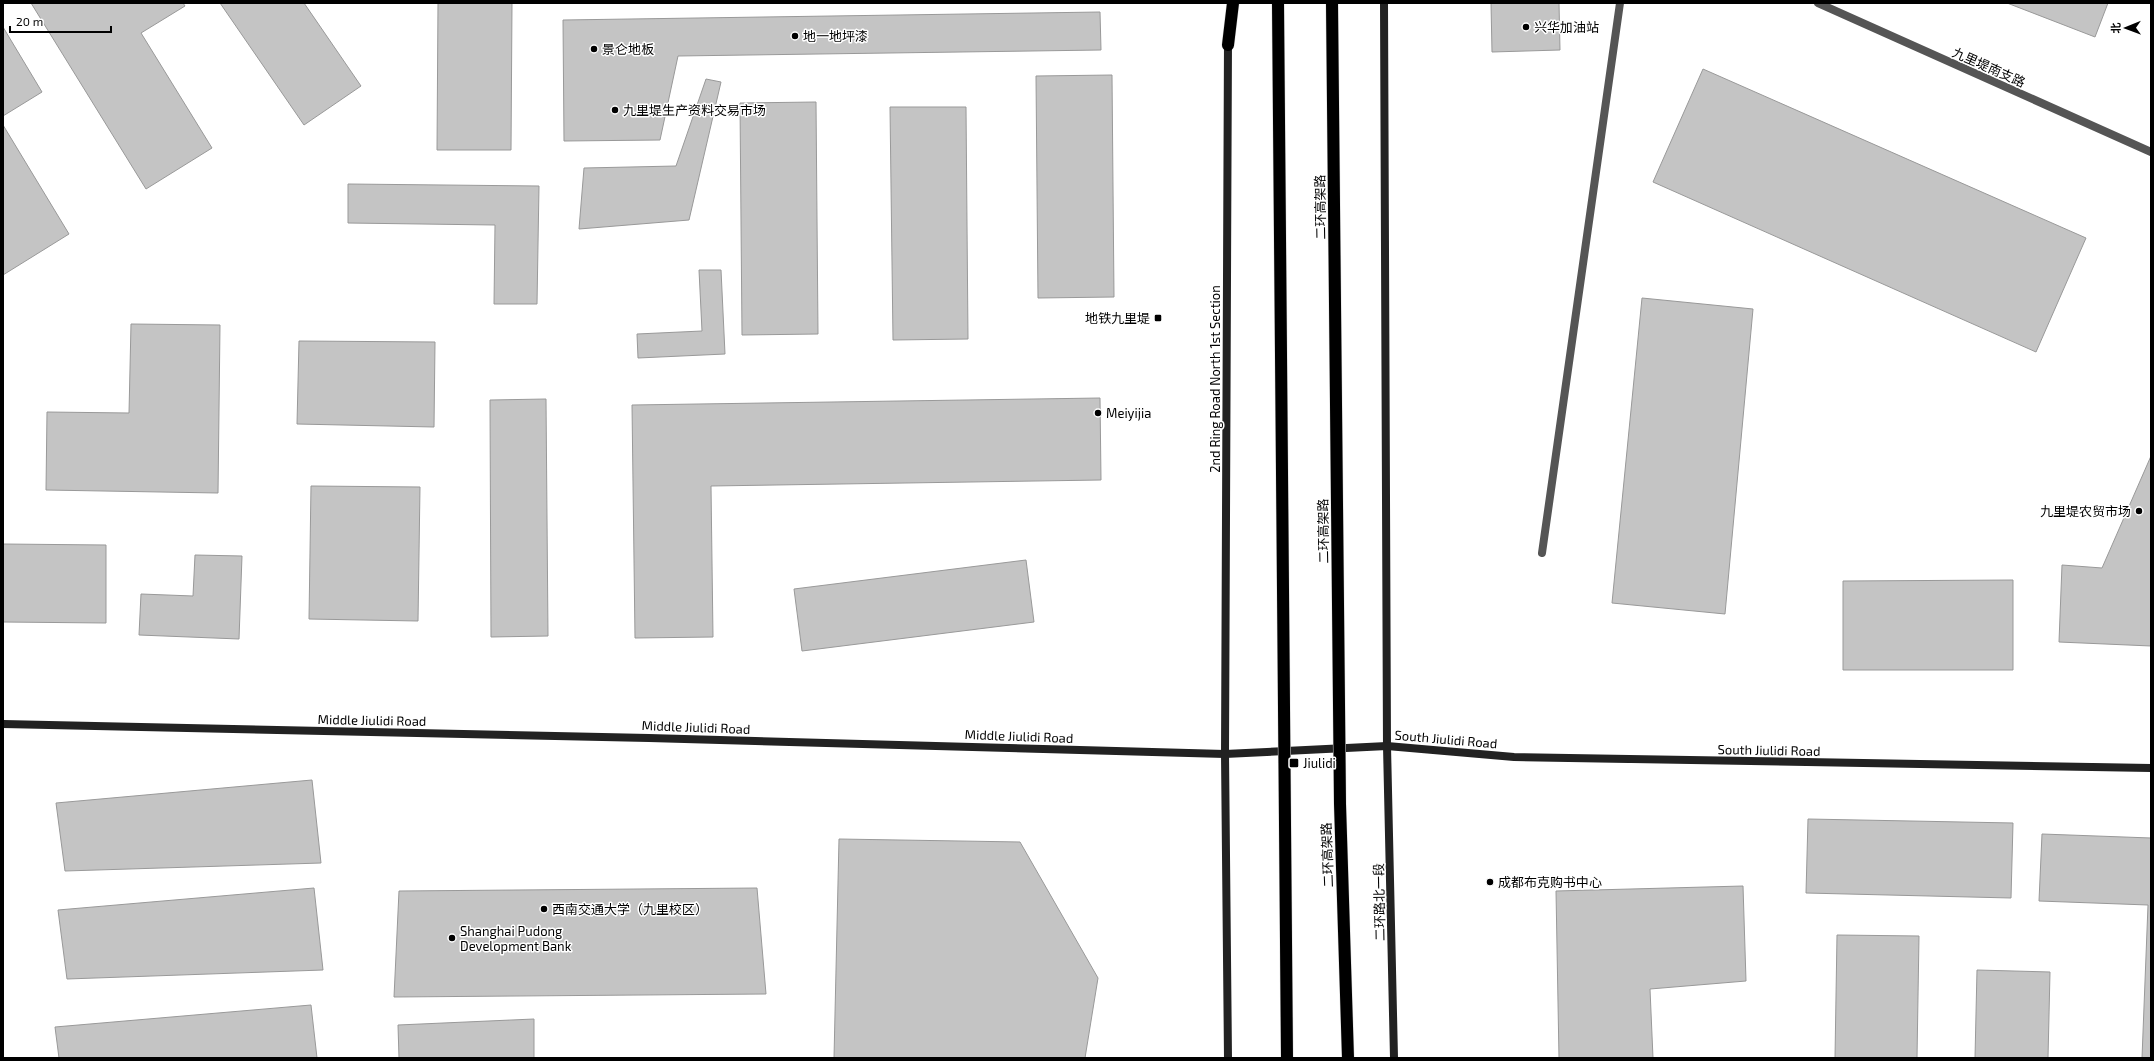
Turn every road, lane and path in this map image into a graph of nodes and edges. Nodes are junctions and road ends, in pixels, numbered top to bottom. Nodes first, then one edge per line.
1 (1227, 3) edge
2 (1233, 3) edge
3 (1278, 3) edge
4 (1332, 3) edge
5 (1384, 3) edge
6 (1620, 3) edge
7 (1818, 3) edge
8 (1228, 45) junction
9 (2151, 152) edge
10 (1542, 553) dead end
11 (3, 724) edge
12 (1387, 746) junction
13 (1225, 754) junction
14 (2151, 768) edge
15 (1228, 1058) edge
16 (1287, 1058) edge
17 (1348, 1058) edge
18 (1394, 1058) edge

1 - 8 street, 2nd Ring Road North 1st Section
2 - 8 highway
3 - 16 highway, bridge
4 - 17 highway, 二环高架路, bridge
5 - 12 street
6 - 10 street
7 - 9 street, 九里堤南支路
8 - 13 street, 2nd Ring Road North 1st Section
11 - 13 street, Middle Jiulidi Road
12 - 13 street, Middle Jiulidi Road
12 - 14 street, South Jiulidi Road
12 - 18 street, 二环路北一段
13 - 15 street

